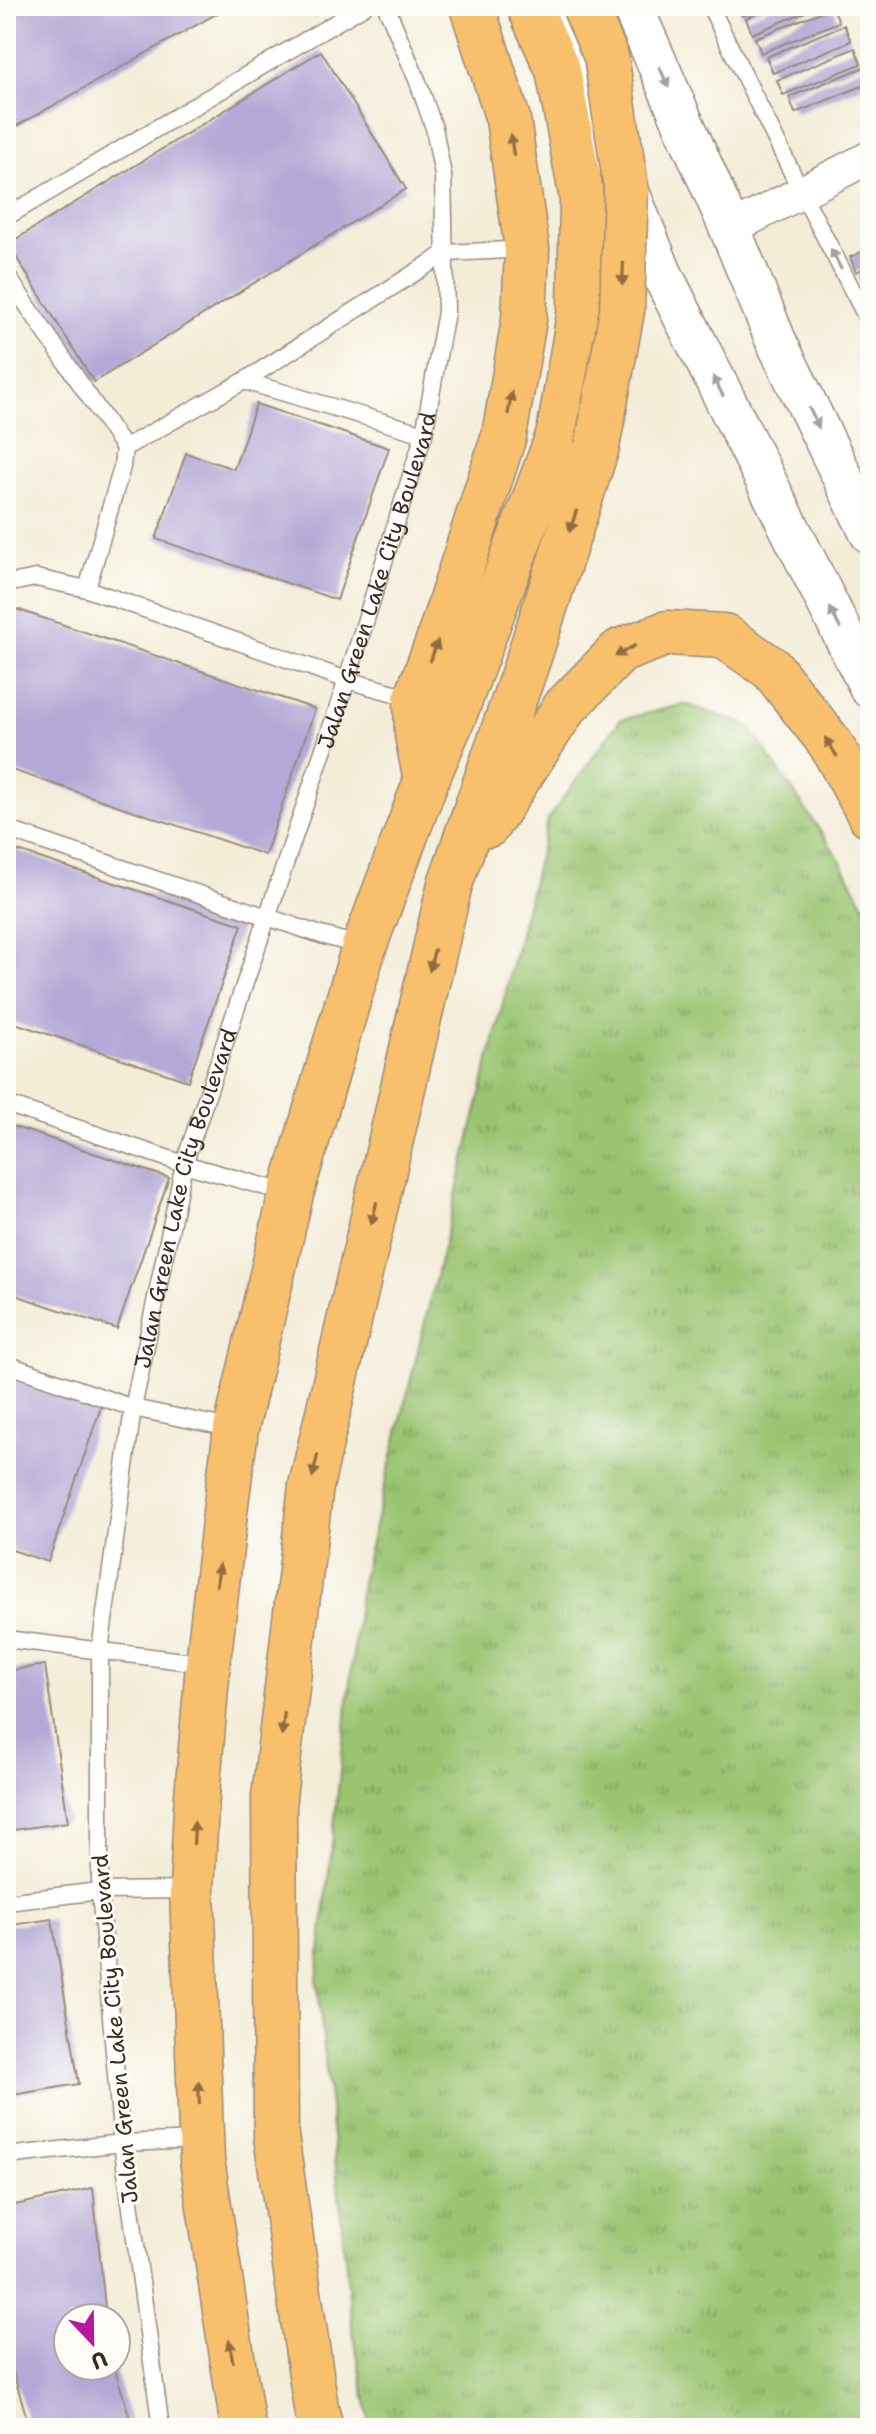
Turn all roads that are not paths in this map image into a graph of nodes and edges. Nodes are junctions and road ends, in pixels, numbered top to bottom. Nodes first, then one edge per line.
1 (364, 6) edge
2 (386, 6) edge
3 (472, 6) edge
4 (529, 6) edge
5 (554, 6) edge
6 (584, 6) edge
7 (632, 6) edge
8 (710, 6) edge
9 (870, 157) edge
10 (802, 193) junction
11 (6, 217) edge
12 (730, 229) junction
13 (527, 249) junction
14 (446, 253) junction
15 (6, 274) edge
16 (870, 324) edge
17 (244, 381) junction
18 (424, 434) junction
19 (578, 440) junction
20 (124, 448) junction
21 (870, 533) edge
22 (6, 584) edge
23 (87, 589) junction
24 (347, 680) junction
25 (870, 688) edge
26 (416, 699) junction
27 (426, 781) junction
28 (870, 815) edge
29 (6, 829) edge
30 (450, 884) junction
31 (268, 916) junction
32 (364, 947) junction
33 (6, 1104) edge
34 (184, 1164) junction
35 (291, 1194) junction
36 (6, 1364) edge
37 (133, 1408) junction
38 (236, 1429) junction
39 (6, 1639) edge
40 (100, 1650) junction
41 (208, 1664) junction
42 (192, 1890) junction
43 (100, 1891) junction
44 (6, 1902) edge
45 (201, 2140) junction
46 (122, 2143) junction
47 (6, 2156) edge
48 (161, 2428) edge
49 (243, 2428) edge
50 (321, 2428) edge

1 - 11 lane
2 - 14 lane, Jalan Green Lake City Boulevard
13 -> 3 main road
4 - 19 main road
25 -> 5 street
6 -> 19 main road, bridge
7 -> 12 street
8 - 10 lane
9 - 10 street
10 - 12 street
16 -> 10 lane
12 -> 21 street
13 - 14 lane
26 -> 13 main road
14 - 17 lane
14 - 18 lane, Jalan Green Lake City Boulevard
15 - 20 lane
17 - 18 lane
17 - 20 lane
18 - 24 lane, Jalan Green Lake City Boulevard
19 - 27 main road
19 -> 30 main road
20 - 23 lane
22 - 23 lane
23 - 24 lane
24 - 26 lane
24 - 31 lane, Jalan Green Lake City Boulevard
26 - 27 main road
27 - 32 main road
28 -> 30 main road
29 - 31 lane
30 -> 50 main road
31 - 32 lane
31 - 34 lane, Jalan Green Lake City Boulevard
32 - 35 main road
33 - 34 lane
34 - 35 lane
34 - 37 lane, Jalan Green Lake City Boulevard
35 - 38 main road
36 - 37 lane
37 - 38 lane
37 - 40 lane, Jalan Green Lake City Boulevard
41 -> 38 main road
39 - 40 lane
40 - 41 lane
40 - 43 lane, Jalan Green Lake City Boulevard
42 -> 41 main road
42 - 43 lane
45 -> 42 main road
43 - 44 lane
43 - 46 lane, Jalan Green Lake City Boulevard
45 - 46 lane
49 -> 45 main road
46 - 47 lane
46 - 48 lane, Jalan Green Lake City Boulevard

